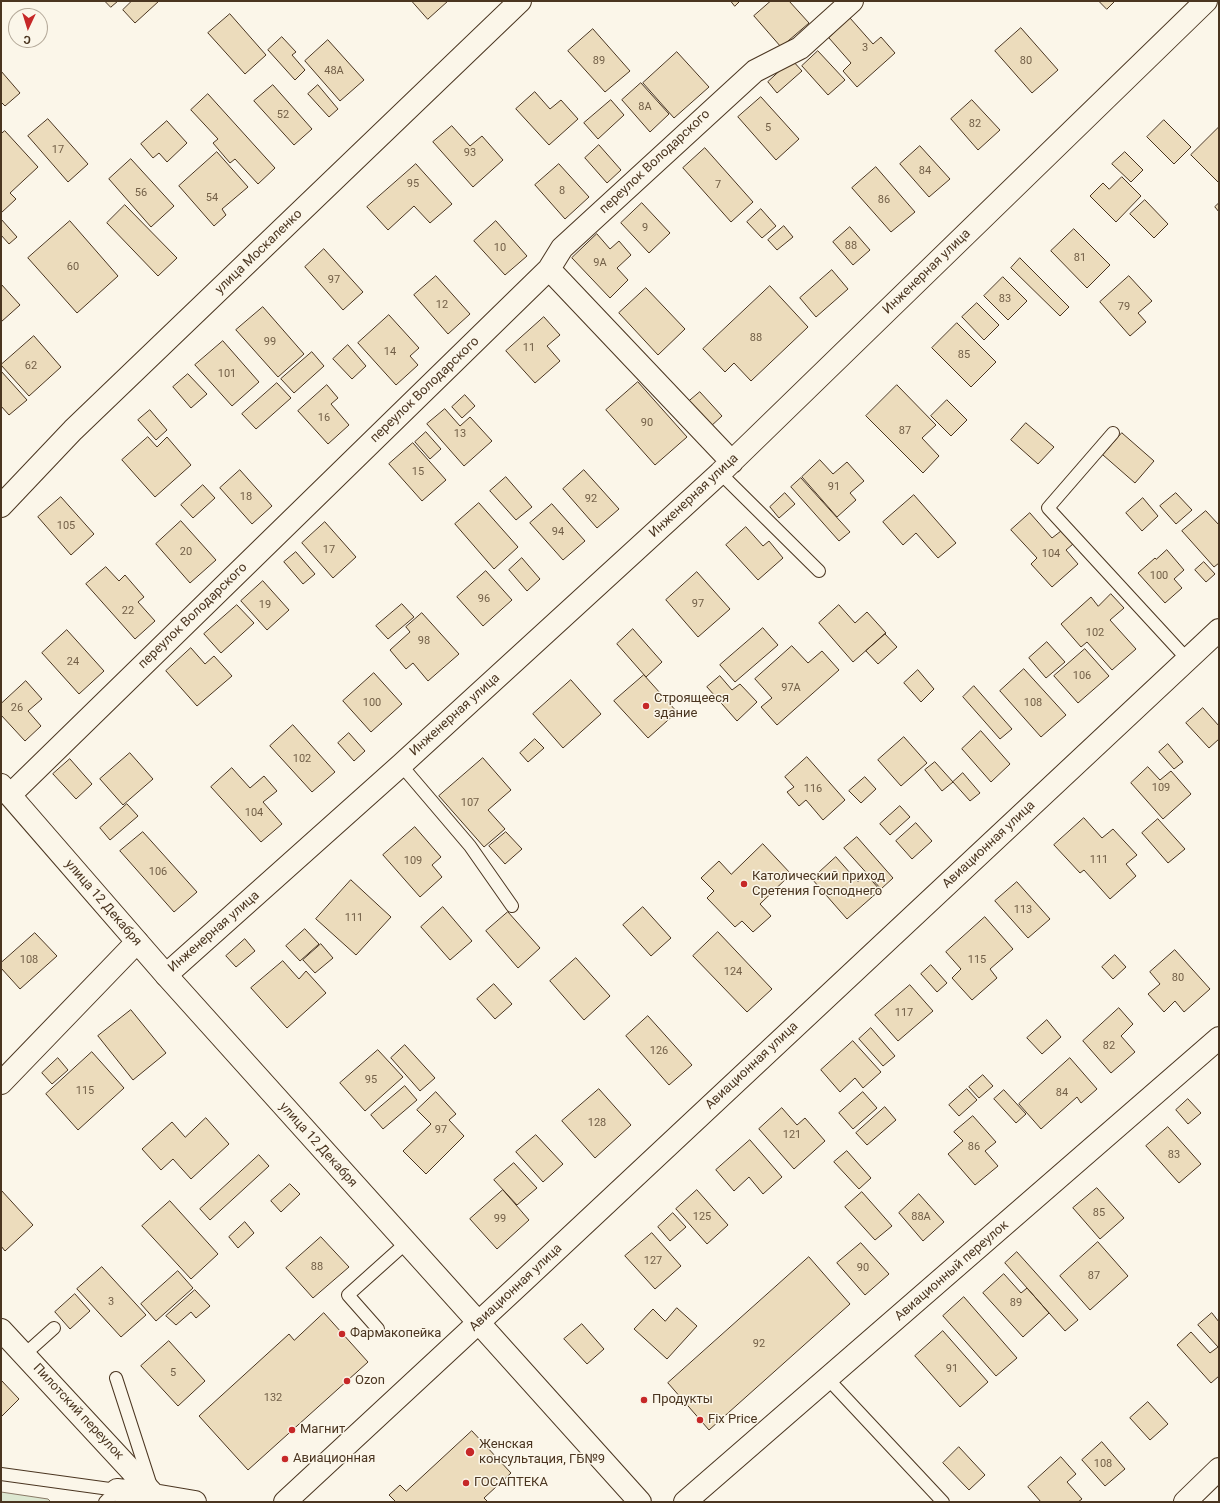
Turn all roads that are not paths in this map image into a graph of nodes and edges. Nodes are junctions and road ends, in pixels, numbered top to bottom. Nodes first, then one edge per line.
1 (520, 1) edge
2 (852, 1) edge
3 (1206, 1) edge
4 (549, 269) junction
5 (1113, 433) dead end
6 (726, 467) junction
7 (1, 506) edge
8 (819, 571) dead end
9 (1219, 630) edge
10 (1188, 660) junction
11 (401, 765) junction
12 (6, 790) edge
13 (512, 906) dead end
14 (137, 942) junction
15 (166, 975) junction
16 (1219, 1038) edge
17 (1, 1083) edge
18 (406, 1243) junction
19 (478, 1322) junction
20 (54, 1328) dead end
21 (378, 1329) dead end
22 (1, 1330) edge
23 (25, 1354) junction
24 (116, 1378) dead end
25 (828, 1379) junction
26 (1219, 1469) edge
27 (1, 1474) edge
28 (154, 1495) junction
29 (111, 1496) edge
30 (195, 1502) edge
31 (285, 1502) edge
32 (640, 1502) edge
33 (685, 1502) edge
34 (943, 1502) edge
35 (1185, 1502) edge

1 - 7 street, улица Москаленко
2 - 4 street, переулок Володарского
3 - 6 street, Инженерная улица
4 - 6 street
4 - 12 street, переулок Володарского
5 - 10 lane
6 - 8 lane
6 - 11 street, Инженерная улица
9 - 10 street, Авиационная улица
10 - 19 street, Авиационная улица
11 - 13 lane
11 - 15 street, Инженерная улица
12 - 14 street, улица 12 Декабря
14 - 15 street, улица 12 Декабря
14 - 17 street
15 - 18 street, улица 12 Декабря
16 - 25 street, Авиационный переулок
18 - 19 street, улица 12 Декабря
18 - 21 lane
19 - 31 street, Авиационная улица
19 - 32 street, улица 12 Декабря
20 - 23 lane
22 - 23 street, Пилотский переулок
23 - 28 street, Пилотский переулок
24 - 28 lane
25 - 33 street, Авиационный переулок
25 - 34 lane
26 - 35 street
27 - 29 lane
28 - 29 street
28 - 30 street

